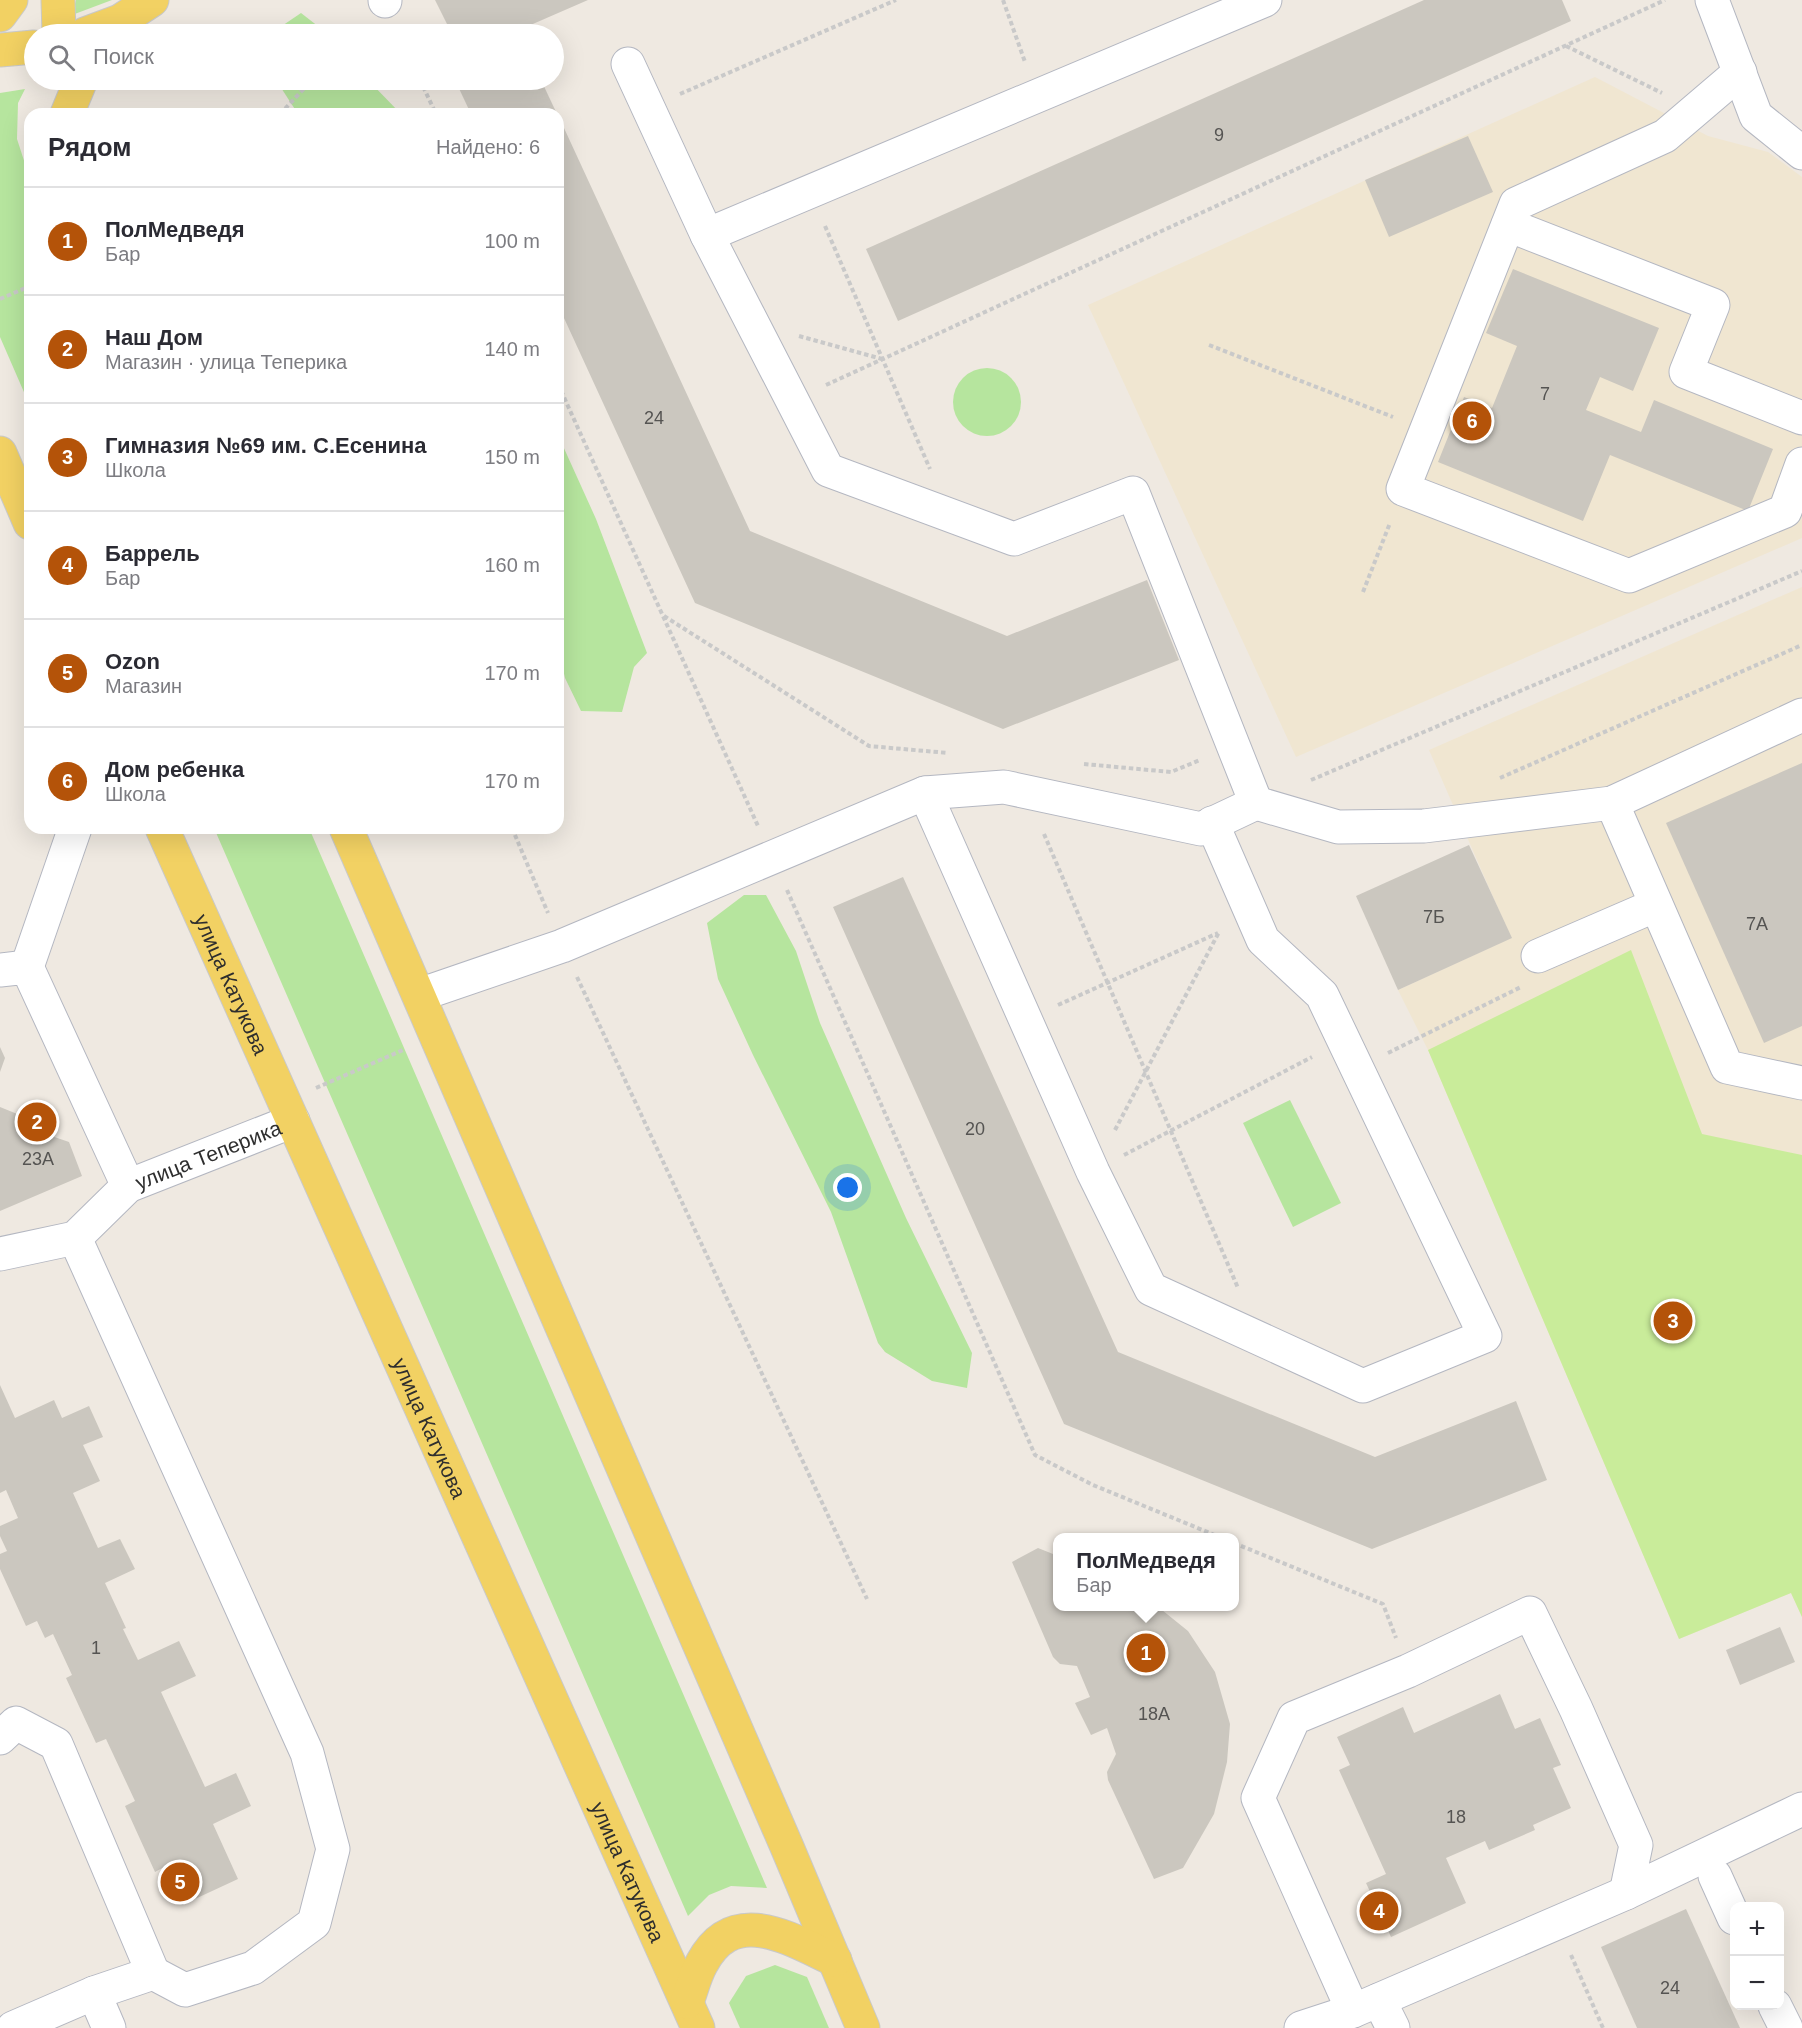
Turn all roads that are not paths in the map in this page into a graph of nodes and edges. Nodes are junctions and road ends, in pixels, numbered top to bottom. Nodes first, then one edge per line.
1 (11, 0) edge
2 (58, 0) edge
3 (152, 0) edge
4 (1265, 0) edge
5 (1712, 0) edge
6 (0, 15) edge
7 (58, 24) edge
8 (120, 24) edge
9 (24, 48) edge
10 (0, 50) edge
11 (628, 64) dead end
12 (1740, 72) junction
13 (60, 90) edge
14 (77, 90) edge
15 (60, 108) edge
16 (69, 108) edge
17 (1802, 153) edge
18 (1508, 225) junction
19 (707, 235) junction
20 (1802, 418) edge
21 (0, 453) edge
22 (1802, 465) edge
23 (24, 509) edge
24 (1802, 715) edge
25 (925, 793) junction
26 (1256, 803) junction
27 (1612, 803) junction
28 (1212, 823) junction
29 (72, 834) edge
30 (165, 834) edge
31 (349, 834) edge
32 (1656, 904) junction
33 (14, 969) edge
34 (1532, 971) road end
35 (419, 995) junction
36 (1802, 1083) edge
37 (290, 1111) junction
38 (128, 1186) junction
39 (75, 1238) junction
40 (0, 1254) edge
41 (0, 1738) edge
42 (1802, 1809) edge
43 (1715, 1876) dead end
44 (1626, 1893) junction
45 (1730, 1909) edge
46 (835, 1960) junction
47 (153, 1973) junction
48 (94, 1993) junction
49 (1777, 2010) edge
50 (1375, 2013) edge
51 (693, 2015) edge
52 (13, 2028) edge
53 (109, 2028) edge
54 (863, 2028) edge
55 (1301, 2028) edge
56 (1786, 2028) edge

1 - 6 main road
2 - 7 main road
3 - 8 main road
4 - 19 street
5 - 12 street
9 - 10 main road
11 - 19 street
12 - 17 street
12 - 18 street
13 - 15 main road
14 - 16 main road
18 - 20 street
18 - 22 street
19 - 26 street
21 - 23 main road
24 - 27 street
25 - 28 street
25 - 28 street
25 - 35 street
26 - 27 street
26 - 28 street
27 - 32 street
29 - 33 street
30 - 37 main road, улица Катукова
31 - 35 main road
32 - 34 street
32 - 36 street
33 - 38 street
35 - 46 main road
37 - 38 street, улица Теперика
37 - 51 main road, улица Катукова
38 - 39 street, улица Теперика
39 - 40 street
39 - 47 street
41 - 47 street
42 - 44 street
43 - 45 street
44 - 50 street
44 - 50 street
46 - 51 main road
46 - 54 main road
47 - 48 street
48 - 52 street
48 - 53 street
49 - 56 street
50 - 55 street

